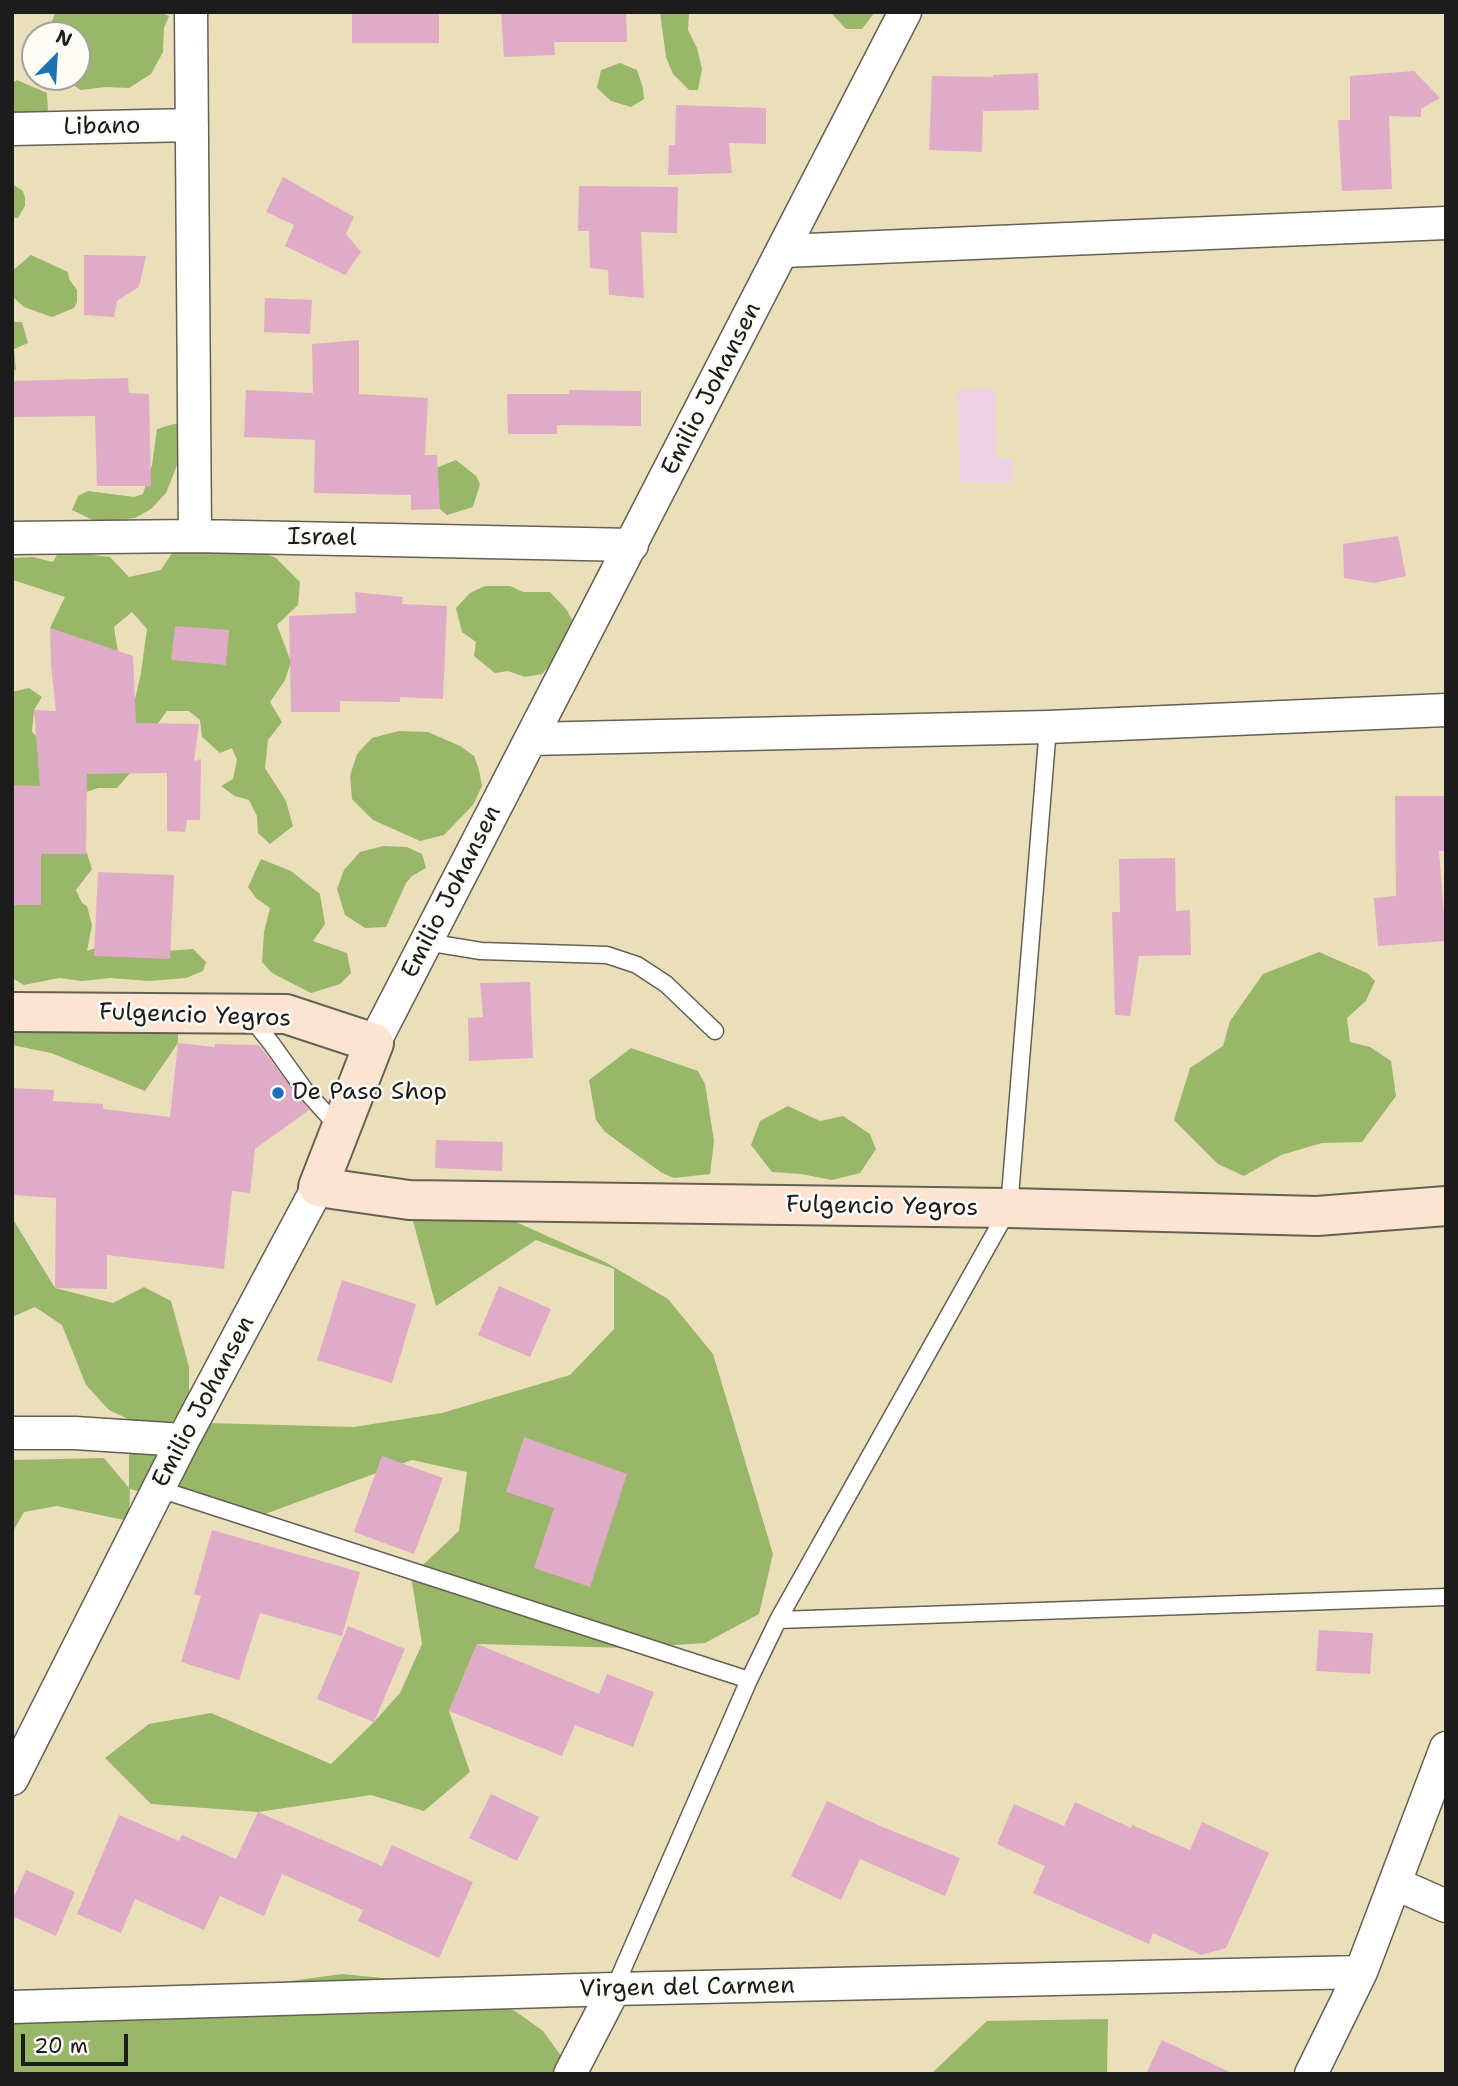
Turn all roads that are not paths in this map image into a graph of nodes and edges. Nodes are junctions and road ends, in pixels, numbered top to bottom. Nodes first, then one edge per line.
1 (191, 12) edge
2 (905, 12) edge
3 (192, 125) junction
4 (12, 129) edge
5 (1446, 223) edge
6 (784, 251) junction
7 (195, 536) junction
8 (12, 538) edge
9 (632, 545) junction
10 (1446, 710) edge
11 (1048, 727) junction
12 (531, 739) junction
13 (426, 942) junction
14 (12, 1012) edge
15 (247, 1014) junction
16 (715, 1031) dead end
17 (374, 1043) junction
18 (341, 1130) junction
19 (318, 1187) junction
20 (1446, 1206) edge
21 (1009, 1209) junction
22 (12, 1433) edge
23 (183, 1440) junction
24 (159, 1489) junction
25 (1446, 1597) edge
26 (778, 1620) junction
27 (749, 1679) junction
28 (1446, 1748) edge
29 (12, 1779) edge
30 (1395, 1884) junction
31 (1446, 1906) edge
32 (1361, 1972) junction
33 (614, 1989) junction
34 (12, 2007) edge
35 (569, 2074) edge
36 (1311, 2074) edge

1 - 3 street
2 - 6 street, Emilio Johansen
3 - 4 street, Libano
3 - 7 street
5 - 6 street
6 - 9 street, Emilio Johansen
7 - 8 street, Israel
7 - 9 street, Israel
9 - 12 street, Emilio Johansen
10 - 11 street
11 - 12 street
11 - 21 lane
12 - 13 street, Emilio Johansen
13 - 16 lane
13 - 17 street, Emilio Johansen
14 - 15 street, Fulgencio Yegros
15 - 17 street, Fulgencio Yegros
15 - 18 lane
17 - 18 street, Emilio Johansen
18 - 19 street, Emilio Johansen
19 - 21 street, Fulgencio Yegros
19 - 23 street, Emilio Johansen
20 - 21 street, Fulgencio Yegros
21 - 26 lane
22 - 23 street
23 - 24 street, Emilio Johansen
24 - 27 lane
24 - 29 street, Emilio Johansen
25 - 26 lane
26 - 27 lane
27 - 33 lane
28 - 30 street
30 - 31 street
30 - 32 street
32 - 33 street, Virgen del Carmen
32 - 36 street
33 - 34 street, Virgen del Carmen
33 - 35 street

